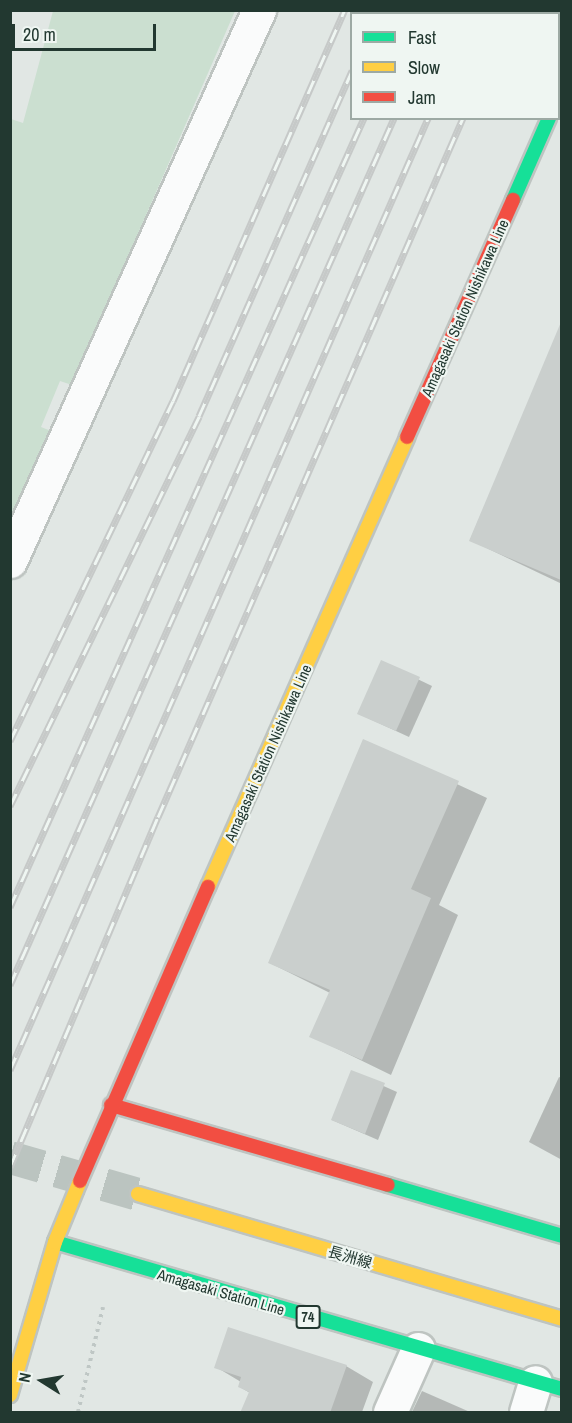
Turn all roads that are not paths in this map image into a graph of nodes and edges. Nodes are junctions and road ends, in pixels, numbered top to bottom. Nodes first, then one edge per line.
1 (259, 10) edge
2 (548, 120) edge
3 (10, 561) edge
4 (111, 1105) junction
5 (138, 1194) tunnel mouth
6 (561, 1236) edge
7 (55, 1242) junction
8 (561, 1319) edge
9 (418, 1349) junction
10 (10, 1395) edge
11 (541, 1395) edge
12 (390, 1413) edge

1 - 3 street
2 - 4 main road, Amagasaki Station Nishikawa Line
4 - 6 main road
4 - 7 main road, Amagasaki Station Nishikawa Line
5 - 8 main road, 長洲線
7 - 9 main road, Amagasaki Station Line / 74
7 - 10 main road, Amagasaki Station Nishikawa Line
9 - 11 main road, Amagasaki Station Line / 74
9 - 12 street

